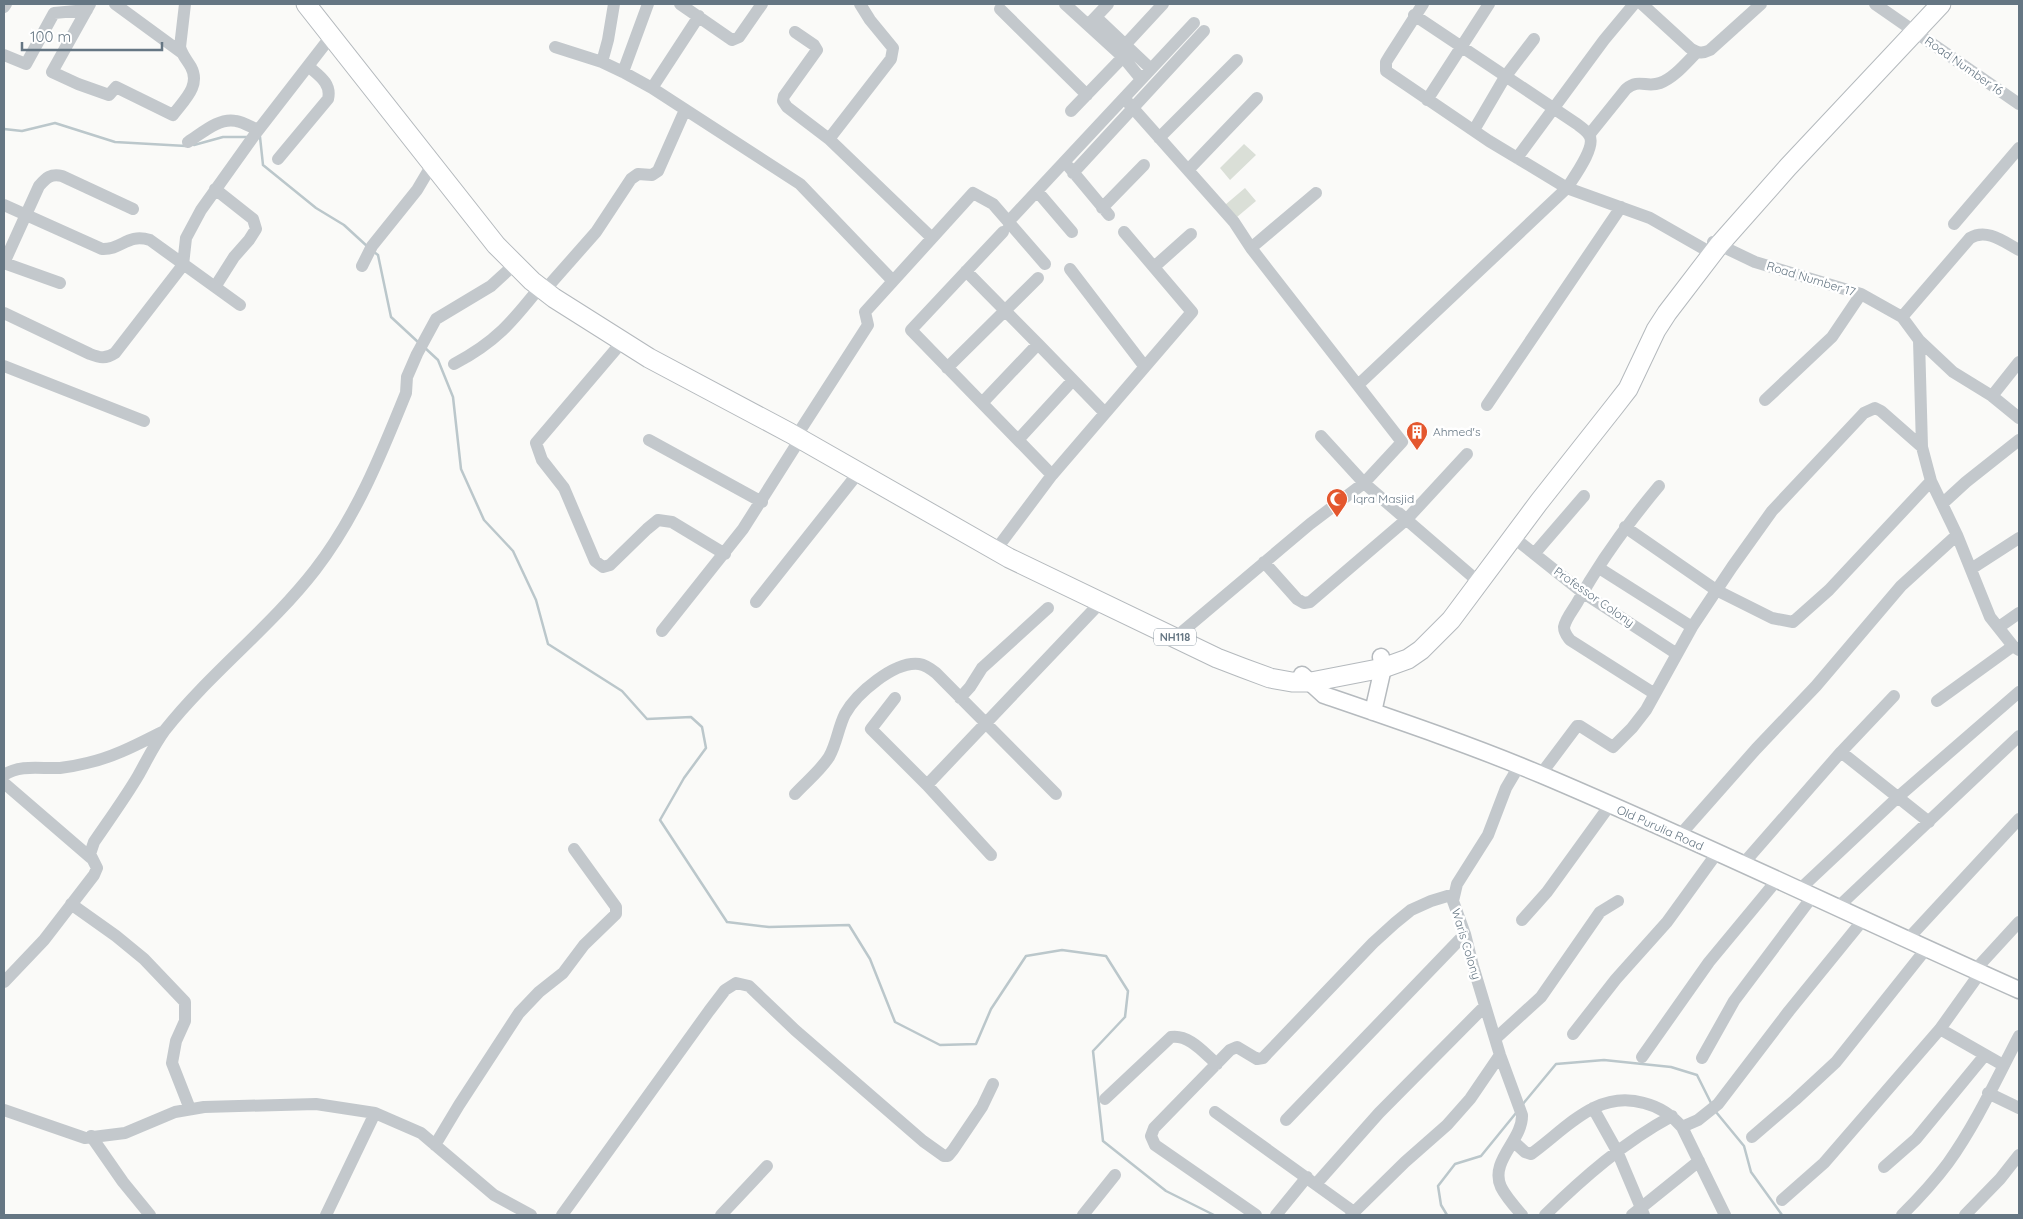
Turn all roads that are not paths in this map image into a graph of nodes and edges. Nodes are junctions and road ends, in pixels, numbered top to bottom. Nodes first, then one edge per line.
1 (6, 4) edge
2 (115, 4) edge
3 (185, 4) edge
4 (306, 4) edge
5 (318, 4) edge
6 (614, 4) edge
7 (648, 4) edge
8 (680, 4) edge
9 (762, 4) edge
10 (860, 4) edge
11 (1065, 4) edge
12 (1108, 4) edge
13 (1164, 4) edge
14 (1422, 4) edge
15 (1489, 4) edge
16 (1634, 4) edge
17 (1642, 4) edge
18 (1761, 4) edge
19 (1875, 4) edge
20 (1932, 4) edge
21 (1941, 4) edge
22 (4, 7) edge
23 (88, 7) edge
24 (1000, 9) dead end
25 (1414, 15) junction
26 (699, 16) junction
27 (1092, 21) junction
28 (1912, 30) junction
29 (795, 32) dead end
30 (332, 35) junction
31 (1534, 39) dead end
32 (554, 47) dead end
33 (1462, 47) junction
34 (1124, 51) junction
35 (1697, 52) junction
36 (182, 53) junction
37 (4, 55) edge
38 (1237, 60) dead end
39 (602, 62) junction
40 (308, 66) junction
41 (1151, 69) junction
42 (623, 72) junction
43 (1506, 77) junction
44 (1141, 80) junction
45 (652, 88) junction
46 (1087, 94) junction
47 (1124, 98) junction
48 (1257, 98) dead end
49 (1427, 100) junction
50 (2019, 104) edge
51 (1132, 108) junction
52 (1552, 108) junction
53 (685, 110) junction
54 (1071, 111) dead end
55 (1474, 130) junction
56 (257, 132) junction
57 (1589, 135) junction
58 (1160, 138) junction
59 (829, 139) junction
60 (188, 142) dead end
61 (2019, 148) edge
62 (1518, 158) junction
63 (278, 159) dead end
64 (1064, 162) junction
65 (433, 163) junction
66 (1144, 165) dead end
67 (1188, 170) junction
68 (1073, 173) junction
69 (1567, 188) junction
70 (216, 189) junction
71 (1037, 191) junction
72 (1316, 192) dead end
73 (4, 205) edge
74 (1621, 207) junction
75 (134, 209) dead end
76 (26, 215) junction
77 (1954, 224) dead end
78 (1006, 227) junction
79 (1072, 232) dead end
80 (1124, 232) dead end
81 (1191, 234) dead end
82 (932, 238) junction
83 (1713, 246) junction
84 (1251, 248) junction
85 (2019, 250) edge
86 (4, 263) edge
87 (515, 264) junction
88 (1045, 264) dead end
89 (183, 265) junction
90 (362, 266) dead end
91 (1154, 267) junction
92 (1070, 269) dead end
93 (966, 271) junction
94 (1038, 278) dead end
95 (893, 281) junction
96 (60, 283) dead end
97 (545, 285) junction
98 (215, 287) junction
99 (1860, 294) junction
100 (240, 305) dead end
101 (1005, 310) junction
102 (4, 313) edge
103 (1902, 317) junction
104 (1920, 340) junction
105 (622, 342) junction
106 (1038, 344) junction
107 (2019, 362) edge
108 (454, 364) dead end
109 (4, 366) edge
110 (1145, 367) junction
111 (947, 368) junction
112 (1073, 380) junction
113 (1358, 385) junction
114 (1992, 396) junction
115 (1764, 400) dead end
116 (982, 403) junction
117 (1487, 406) dead end
118 (1105, 413) junction
119 (2019, 418) edge
120 (144, 421) dead end
121 (800, 434) junction
122 (1321, 436) dead end
123 (649, 440) dead end
124 (1018, 440) junction
125 (2019, 440) edge
126 (1922, 447) junction
127 (1467, 454) dead end
128 (859, 472) junction
129 (1052, 475) junction
130 (1931, 481) junction
131 (1364, 483) junction
132 (1659, 486) dead end
133 (1584, 496) dead end
134 (762, 502) junction
135 (1942, 504) junction
136 (1407, 520) junction
137 (1625, 527) junction
138 (1957, 535) junction
139 (1512, 537) junction
140 (2019, 538) edge
141 (1001, 543) junction
142 (725, 554) junction
143 (1534, 554) junction
144 (1264, 562) junction
145 (1599, 568) junction
146 (1971, 569) junction
147 (1473, 577) junction
148 (1716, 590) junction
149 (1582, 592) junction
150 (756, 602) dead end
151 (1100, 602) junction
152 (1048, 608) dead end
153 (2019, 613) edge
154 (1998, 627) junction
155 (1692, 628) junction
156 (662, 631) dead end
157 (1183, 631) junction
158 (2016, 648) edge
159 (1677, 654) junction
160 (1382, 662) junction
161 (1305, 678) junction
162 (2019, 692) edge
163 (1655, 694) junction
164 (1894, 696) dead end
165 (894, 698) dead end
166 (960, 698) junction
167 (1937, 701) dead end
168 (1373, 712) junction
169 (985, 724) junction
170 (166, 730) junction
171 (2019, 736) edge
172 (1841, 752) junction
173 (1519, 766) junction
174 (1541, 774) junction
175 (4, 776) edge
176 (4, 783) edge
177 (927, 785) junction
178 (795, 794) dead end
179 (1056, 794) dead end
180 (1898, 797) junction
181 (1610, 805) junction
182 (2019, 819) edge
183 (1929, 822) junction
184 (1680, 835) junction
185 (574, 849) dead end
186 (1716, 854) junction
187 (991, 856) dead end
188 (90, 858) junction
189 (1743, 864) junction
190 (1777, 880) junction
191 (1454, 894) junction
192 (1806, 894) junction
193 (1618, 901) dead end
194 (71, 904) junction
195 (1837, 908) junction
196 (1522, 920) dead end
197 (1863, 920) junction
198 (2019, 922) edge
199 (1465, 934) junction
200 (1907, 940) junction
201 (1926, 949) junction
202 (1977, 972) junction
203 (4, 982) edge
204 (2019, 990) edge
205 (1485, 1006) junction
206 (1940, 1029) junction
207 (1573, 1034) dead end
208 (2019, 1036) edge
209 (1495, 1039) junction
210 (1500, 1055) junction
211 (1985, 1055) junction
212 (1642, 1057) dead end
213 (1702, 1058) dead end
214 (1217, 1064) junction
215 (2004, 1065) junction
216 (993, 1084) dead end
217 (1988, 1094) junction
218 (1105, 1099) dead end
219 (1593, 1108) junction
220 (2019, 1108) edge
221 (190, 1109) junction
222 (4, 1110) edge
223 (375, 1112) junction
224 (1215, 1112) dead end
225 (1672, 1116) junction
226 (1286, 1120) dead end
227 (1682, 1127) junction
228 (91, 1136) junction
229 (1752, 1137) dead end
230 (1514, 1142) junction
231 (434, 1145) junction
232 (1617, 1151) junction
233 (2019, 1155) edge
234 (1699, 1161) junction
235 (767, 1166) dead end
236 (1884, 1167) dead end
237 (1115, 1175) dead end
238 (1311, 1180) junction
239 (1782, 1200) dead end
240 (1639, 1213) edge
241 (1352, 1214) edge
242 (150, 1215) edge
243 (326, 1215) edge
244 (531, 1215) edge
245 (562, 1215) edge
246 (720, 1215) edge
247 (1083, 1215) edge
248 (1256, 1215) edge
249 (1276, 1215) edge
250 (1522, 1215) edge
251 (1545, 1215) edge
252 (1725, 1215) edge
253 (1902, 1215) edge
254 (1965, 1215) edge

1 - 22 street
2 - 36 street
3 - 36 street
4 - 30 highway, NH118
5 - 97 highway, NH118
6 - 39 street
7 - 42 street
8 - 26 street
9 - 26 street
10 - 59 street
11 - 27 street
12 - 27 street
13 - 34 street
14 - 25 street
15 - 33 street
16 - 52 street
17 - 35 street
18 - 35 street
19 - 28 street, Road Number 16
20 - 28 highway, NH118
21 - 28 highway, NH118
23 - 36 street
23 - 37 street
24 - 46 street
25 - 33 street
25 - 49 street, Road Number 17
26 - 45 street
27 - 34 street
28 - 50 street, Road Number 16
28 - 83 highway, NH118
29 - 59 street
30 - 40 street
30 - 65 highway, NH118
31 - 43 street
32 - 39 street
33 - 43 street
33 - 49 street
34 - 41 street
34 - 44 street
34 - 46 street
35 - 57 street
38 - 58 street
39 - 42 street
40 - 56 street
40 - 63 street
41 - 44 street
41 - 51 street
42 - 45 street
43 - 52 street
43 - 55 street
44 - 47 street
45 - 53 street
46 - 54 street
47 - 51 street
47 - 64 street
48 - 67 street
49 - 55 street, Road Number 17
51 - 58 street
51 - 68 street
52 - 57 street
52 - 62 street
53 - 95 street
53 - 97 street
55 - 62 street, Road Number 17
56 - 60 street
56 - 70 street
57 - 69 street
58 - 67 street
59 - 82 street
61 - 77 street
62 - 69 street, Road Number 17
64 - 68 street
64 - 71 street
65 - 87 highway, NH118
65 - 90 street
66 - 68 street
67 - 84 street
69 - 74 street, Road Number 17
69 - 113 street
70 - 89 street
70 - 98 street
71 - 78 street
71 - 79 street
72 - 84 street
73 - 76 street
74 - 83 street, Road Number 17
74 - 117 street
75 - 76 street
76 - 86 street
76 - 89 street
78 - 82 street
78 - 88 street
78 - 93 street
80 - 91 street
81 - 91 street
82 - 95 street
83 - 99 street, Road Number 17
83 - 139 highway, NH118
83 - 147 highway, NH118
84 - 113 street
85 - 103 street
86 - 96 street
87 - 97 highway, NH118
87 - 170 street
89 - 98 street
89 - 102 street
91 - 110 street
92 - 110 street
93 - 101 street
93 - 111 street
94 - 101 street
95 - 121 street
97 - 105 highway, NH118
97 - 108 street
97 - 121 highway, NH118
98 - 100 street
99 - 103 street, Road Number 17
99 - 115 street
101 - 106 street
101 - 111 street
103 - 104 street, Road Number 17
104 - 114 street, Road Number 17
104 - 126 street
105 - 121 highway, NH118
105 - 142 street
106 - 112 street
106 - 116 street
107 - 114 street
109 - 120 street
110 - 118 street
111 - 116 street
112 - 118 street
112 - 124 street
113 - 131 street
114 - 119 street, Road Number 17
116 - 124 street
118 - 129 street
121 - 128 highway, NH118
121 - 134 street
121 - 141 highway, NH118
122 - 131 street
123 - 134 street
124 - 129 street
125 - 135 street
126 - 130 street
126 - 148 street
127 - 136 street
128 - 150 street
128 - 151 highway, NH118
129 - 141 street
130 - 135 street
130 - 148 street
131 - 136 street
131 - 144 street
132 - 137 street
133 - 143 street
134 - 142 street
135 - 138 street
136 - 144 street
136 - 147 street
137 - 145 street
137 - 148 street
138 - 146 street
138 - 184 street
139 - 143 street, Professor Colony
139 - 160 highway, NH118
140 - 146 street
141 - 157 highway, NH118
142 - 156 street
143 - 149 street, Professor Colony
144 - 157 street
145 - 149 street
145 - 155 street
146 - 154 street
147 - 160 highway, NH118
148 - 155 street
149 - 159 street, Professor Colony
149 - 163 street
151 - 161 highway, NH118
151 - 169 street
152 - 166 street
153 - 154 street
154 - 158 street
155 - 159 street
157 - 161 highway, NH118
158 - 167 street
159 - 163 street
160 - 161 highway, NH118
160 - 168 main road
161 - 168 main road, Old Purulia Road
162 - 180 street
163 - 174 street
164 - 172 street
165 - 177 street
166 - 169 street
166 - 178 street
168 - 173 main road, Old Purulia Road
169 - 177 street
169 - 179 street
170 - 175 street
170 - 188 street
171 - 183 street
172 - 180 street
172 - 189 street
173 - 174 main road, Old Purulia Road
173 - 191 street, Waris Colony
174 - 181 main road, Old Purulia Road
176 - 188 street
177 - 187 street
180 - 183 street
180 - 192 street
181 - 184 main road, Old Purulia Road
181 - 196 street
182 - 200 street
183 - 195 street
184 - 186 main road, Old Purulia Road
185 - 231 street
186 - 189 main road, Old Purulia Road
186 - 207 street
188 - 194 street
189 - 190 main road, Old Purulia Road
190 - 192 main road, Old Purulia Road
190 - 212 street
191 - 199 street, Waris Colony
191 - 214 street
192 - 195 main road, Old Purulia Road
192 - 213 street
193 - 209 street
194 - 203 street
194 - 221 street
195 - 197 main road, Old Purulia Road
197 - 200 main road, Old Purulia Road
197 - 227 street
198 - 202 street
199 - 205 street, Waris Colony
199 - 226 street
200 - 201 main road, Old Purulia Road
201 - 202 main road, Old Purulia Road
201 - 229 street
202 - 204 main road, Old Purulia Road
202 - 206 street
205 - 209 street, Waris Colony
205 - 238 street
206 - 211 street
206 - 239 street
208 - 215 street
209 - 210 street, Waris Colony
210 - 230 street, Waris Colony
210 - 241 street
211 - 215 street
211 - 236 street
214 - 218 street
214 - 248 street
215 - 217 street
216 - 245 street
217 - 220 street
217 - 253 street
219 - 225 street
219 - 230 street
219 - 232 street
221 - 223 street
221 - 228 street
222 - 228 street
223 - 231 street
223 - 243 street
224 - 238 street
225 - 227 street
225 - 232 street
227 - 234 street
228 - 242 street
230 - 250 street
231 - 244 street
232 - 240 street
232 - 251 street
233 - 254 street
234 - 240 street
234 - 252 street
235 - 246 street
237 - 247 street
238 - 241 street
238 - 249 street

